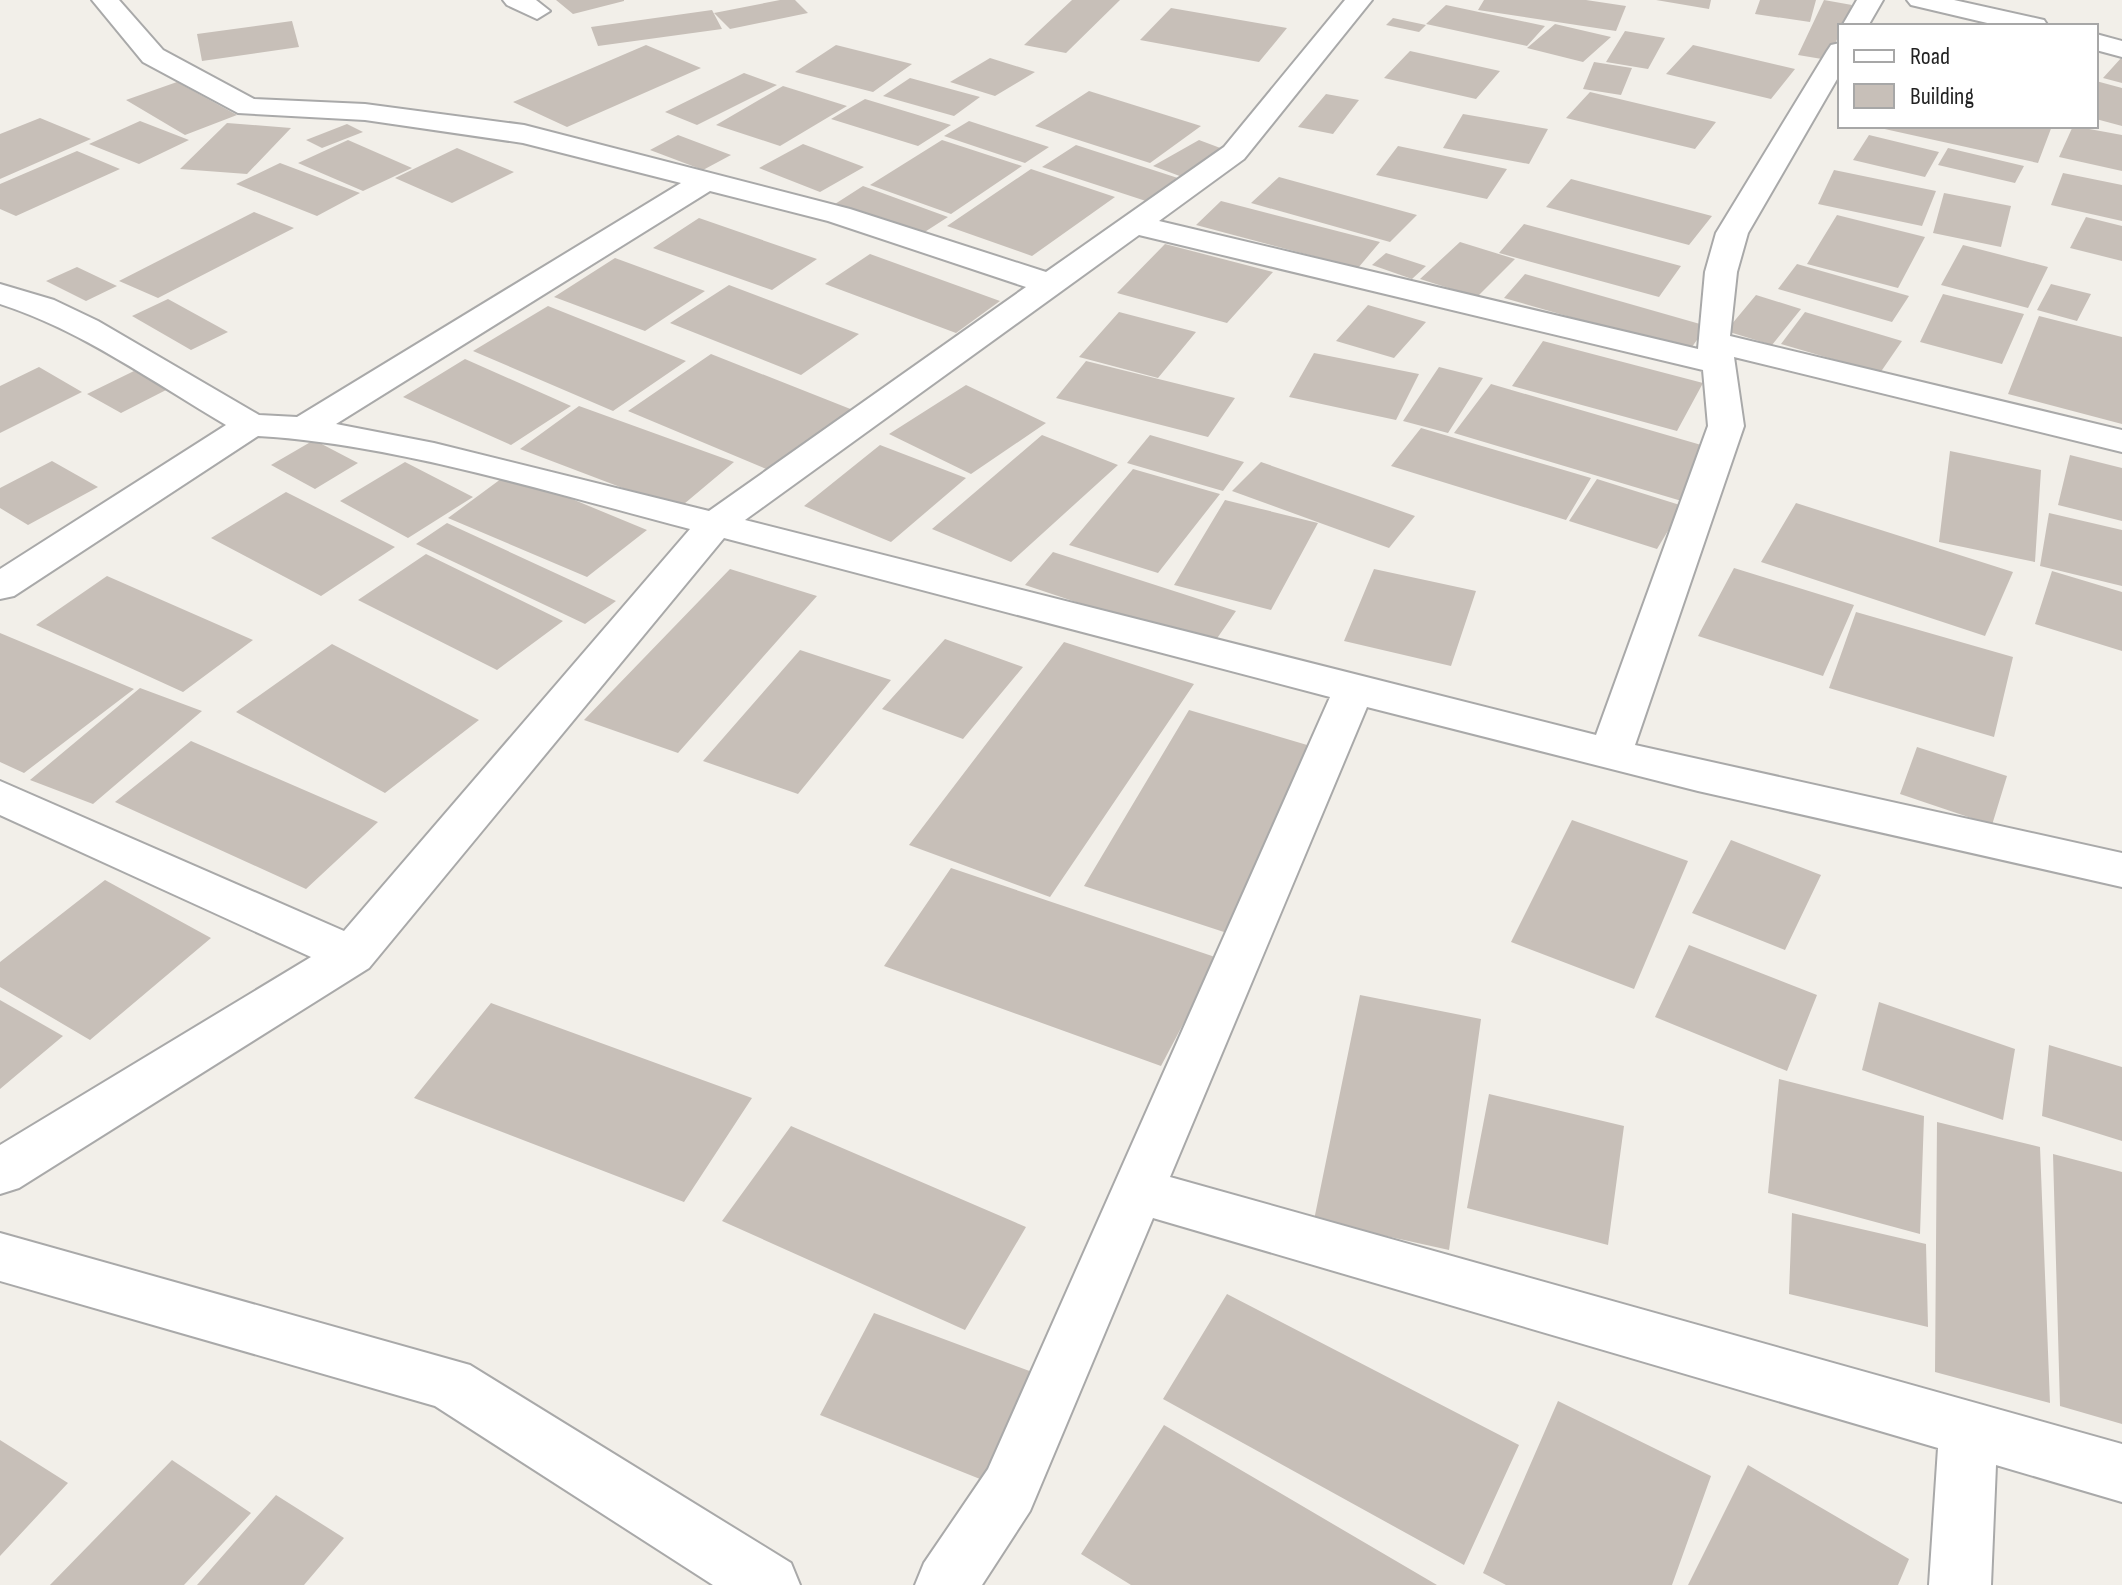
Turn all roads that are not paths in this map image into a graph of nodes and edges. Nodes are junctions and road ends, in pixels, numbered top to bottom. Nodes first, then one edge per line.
1 (105, 0) edge
2 (1359, 0) edge
3 (1870, 0) edge
4 (1920, 0) edge
5 (1856, 24) edge
6 (2026, 24) edge
7 (2098, 43) edge
8 (2122, 49) edge
9 (1838, 54) edge
10 (704, 182) junction
11 (1132, 224) junction
12 (1050, 284) junction
13 (0, 294) edge
14 (1716, 353) junction
15 (251, 425) junction
16 (304, 428) junction
17 (2122, 441) edge
18 (715, 524) junction
19 (0, 587) edge
20 (1355, 687) junction
21 (1611, 752) junction
22 (0, 797) edge
23 (2122, 870) edge
24 (352, 955) junction
25 (0, 1172) edge
26 (1138, 1191) junction
27 (0, 1257) edge
28 (1968, 1431) junction
29 (2122, 1473) edge
30 (769, 1585) edge
31 (946, 1585) edge
32 (1960, 1585) edge

1 - 10 street
2 - 11 street
3 - 5 street
4 - 6 street
7 - 8 street
9 - 14 street
10 - 12 street
10 - 16 street
11 - 12 street
11 - 14 street
12 - 18 street
13 - 15 street
14 - 17 street
14 - 21 street
15 - 16 street
15 - 19 street
16 - 18 street
18 - 20 street
18 - 24 street
20 - 21 street
20 - 26 street
21 - 23 street
22 - 24 street
24 - 25 street
26 - 28 street
26 - 31 street
27 - 30 street
28 - 29 street
28 - 32 street

